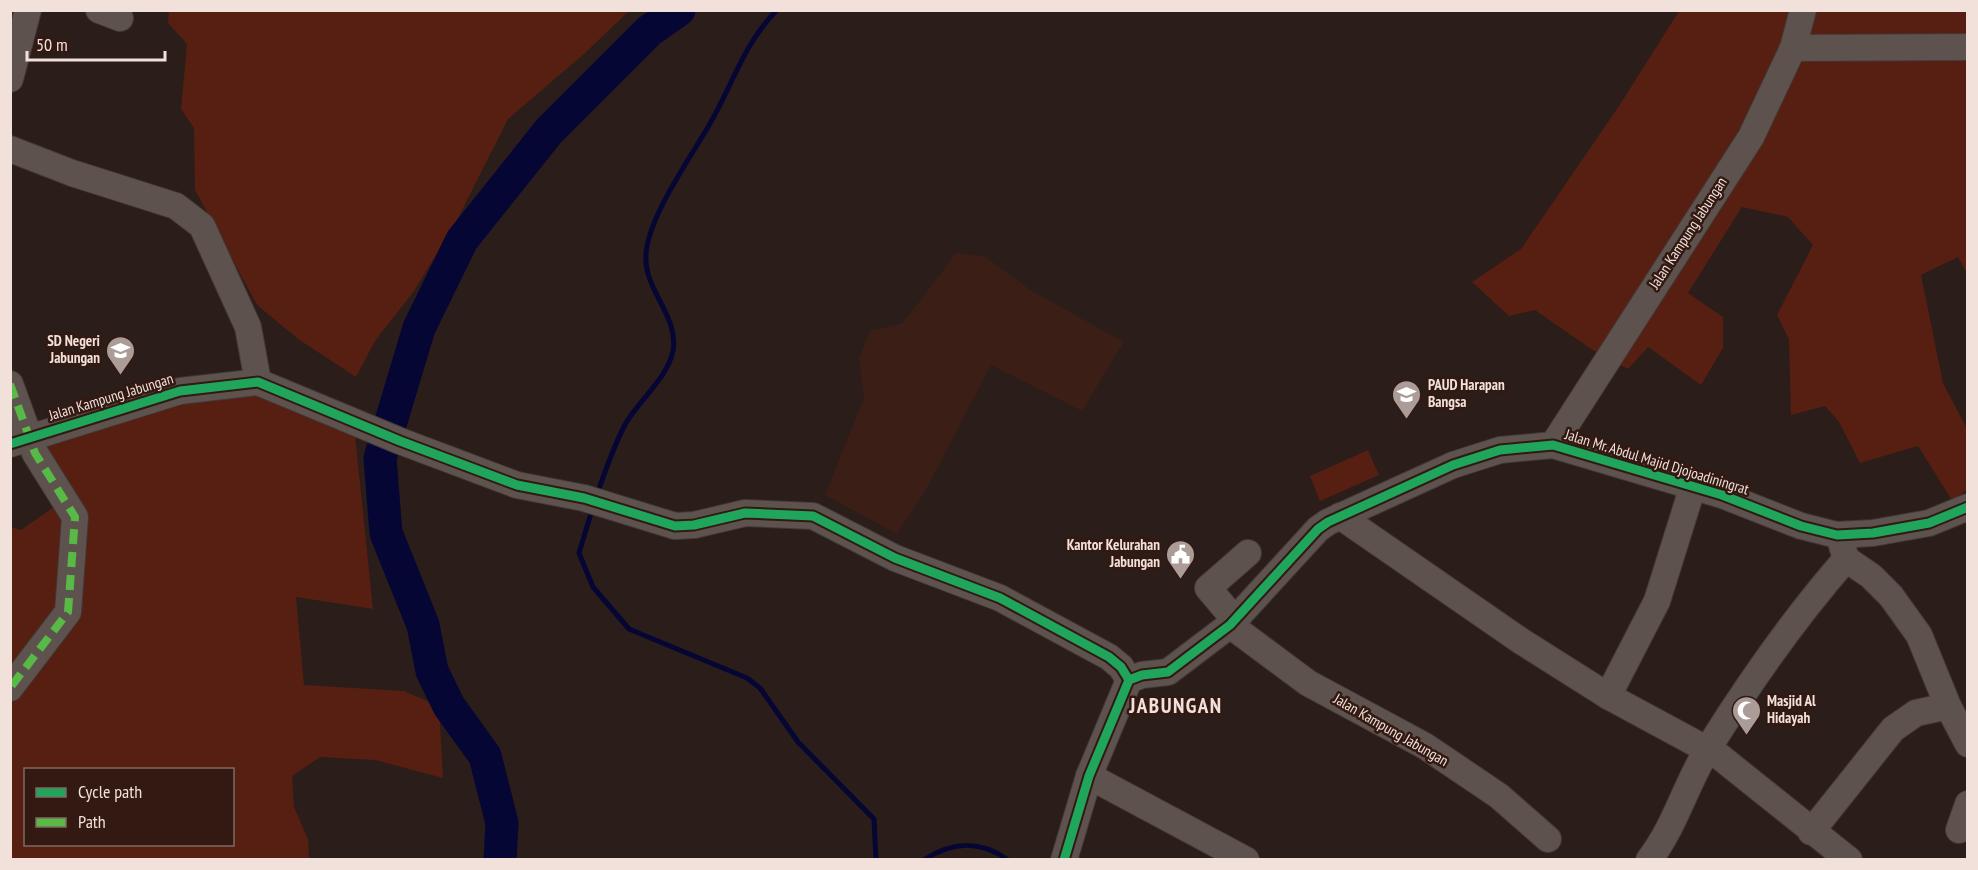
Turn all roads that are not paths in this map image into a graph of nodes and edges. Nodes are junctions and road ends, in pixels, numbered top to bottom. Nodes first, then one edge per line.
1 (28, 10) edge
2 (1803, 10) edge
3 (1968, 47) edge
4 (1793, 48) junction
5 (10, 79) edge
6 (10, 150) edge
7 (258, 382) junction
8 (10, 384) edge
9 (20, 441) edge
10 (1553, 445) junction
11 (1693, 486) junction
12 (1968, 507) edge
13 (1340, 516) junction
14 (1837, 535) junction
15 (1248, 553) dead end
16 (1846, 559) junction
17 (1233, 623) junction
18 (1129, 680) junction
19 (10, 688) edge
20 (1608, 696) junction
21 (1948, 706) junction
22 (1968, 744) edge
23 (1708, 749) junction
24 (1089, 776) junction
25 (1968, 804) edge
26 (1959, 830) dead end
27 (1810, 832) junction
28 (1548, 839) dead end
29 (1064, 860) edge
30 (1246, 860) edge
31 (1649, 860) edge
32 (1849, 860) edge

1 - 5 street
2 - 4 street, Jalan Kampung Jabungan
3 - 4 street
4 - 10 street, Jalan Kampung Jabungan
6 - 7 street
7 - 9 street, Jalan Kampung Jabungan
7 - 18 street
8 - 9 street
9 - 19 street
10 - 11 street, Jalan Mr. Abdul Majid Djojoadiningrat
10 - 13 street, Jalan Mr. Abdul Majid Djojoadiningrat
11 - 14 street, Jalan Mr. Abdul Majid Djojoadiningrat
11 - 20 street
12 - 14 street, Jalan Mr. Abdul Majid Djojoadiningrat
13 - 17 street, Jalan Mr. Abdul Majid Djojoadiningrat
13 - 20 street
14 - 16 street
15 - 17 street, Jalan Kampung Jabungan
16 - 21 street
16 - 23 street
17 - 18 street, Jalan Mr. Abdul Majid Djojoadiningrat
17 - 28 street, Jalan Kampung Jabungan
18 - 24 street
20 - 23 street
21 - 22 street
21 - 27 street
23 - 27 street
23 - 31 street
24 - 29 street
24 - 30 street
25 - 26 street
27 - 32 street

